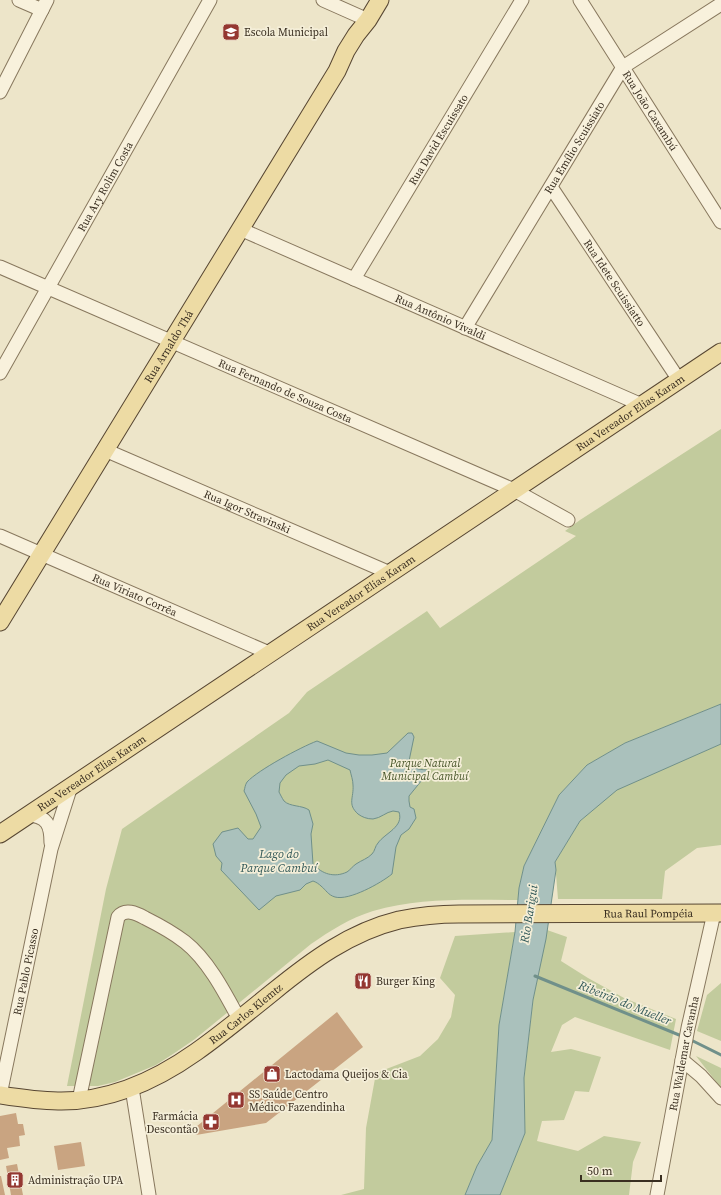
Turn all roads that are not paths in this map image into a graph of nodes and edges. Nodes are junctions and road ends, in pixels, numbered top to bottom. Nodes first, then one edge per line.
1 (19, 0) edge
2 (210, 0) edge
3 (323, 0) edge
4 (380, 0) edge
5 (522, 0) edge
6 (580, 0) edge
7 (721, 4) edge
8 (45, 5) edge
9 (368, 20) junction
10 (623, 68) junction
11 (0, 92) edge
12 (551, 186) junction
13 (721, 222) edge
14 (240, 229) junction
15 (0, 268) edge
16 (354, 279) junction
17 (48, 288) junction
18 (465, 328) junction
19 (171, 342) junction
20 (721, 352) edge
21 (0, 373) edge
22 (679, 380) junction
23 (642, 405) junction
24 (105, 450) junction
25 (514, 490) junction
26 (568, 520) dead end
27 (0, 536) edge
28 (41, 554) junction
29 (390, 573) junction
30 (0, 622) edge
31 (269, 653) junction
32 (71, 786) junction
33 (28, 815) junction
34 (0, 834) edge
35 (51, 849) junction
36 (718, 913) edge
37 (488, 914) joint
38 (239, 1019) junction
39 (683, 1054) junction
40 (132, 1088) junction
41 (0, 1095) edge
42 (721, 1098) edge
43 (79, 1100) junction
44 (149, 1195) edge
45 (657, 1195) edge

1 - 8 street
2 - 17 street, Rua Ary Rolim Costa
3 - 9 street
4 - 9 main road, Rua Arnaldo Thá
5 - 16 street, Rua David Escuissato
6 - 10 street, Rua João Caxambú
7 - 10 street, Rua Emílio Scuissiato
8 - 11 street
9 - 14 main road, Rua Arnaldo Thá
10 - 12 street, Rua Emílio Scuissiato
10 - 13 street, Rua João Caxambú
12 - 18 street, Rua Emílio Scuissiato
12 - 22 street, Rua Idete Scuissiatto
14 - 16 street, Rua Antônio Vivaldi
14 - 19 main road, Rua Arnaldo Thá
15 - 17 street, Rua Fernando de Souza Costa
16 - 18 street, Rua Antônio Vivaldi
17 - 19 street, Rua Fernando de Souza Costa
17 - 21 street, Rua Ary Rolim Costa
18 - 23 street, Rua Antônio Vivaldi
19 - 24 main road, Rua Arnaldo Thá
19 - 25 street, Rua Fernando de Souza Costa
20 - 22 main road, Rua Vereador Elias Karam
22 - 23 main road, Rua Vereador Elias Karam
23 - 25 main road, Rua Vereador Elias Karam
24 - 28 main road, Rua Arnaldo Thá
24 - 29 street, Rua Igor Stravinski
25 - 26 street, Rua Fernando de Souza Costa
25 - 29 main road, Rua Vereador Elias Karam
27 - 28 street, Rua Viriato Corrêa
28 - 30 main road, Rua Arnaldo Thá
28 - 31 street, Rua Viriato Corrêa
29 - 31 main road, Rua Vereador Elias Karam
31 - 32 main road, Rua Vereador Elias Karam
32 - 33 main road, Rua Vereador Elias Karam
32 - 35 street, Rua Pablo Picasso
33 - 34 main road, Rua Vereador Elias Karam
33 - 35 street, Rua Pablo Picasso
35 - 41 street, Rua Pablo Picasso
36 - 37 main road, Rua Raul Pompéia
36 - 39 street, Rua Waldemar Cavanha
37 - 38 main road, Rua Carlos Klemtz
38 - 40 main road, Rua Carlos Klemtz
38 - 43 street
39 - 42 street
39 - 45 street, Rua Waldemar Cavanha
40 - 43 main road, Rua Carlos Klemtz
40 - 44 street
41 - 43 main road, Rua Carlos Klemtz

